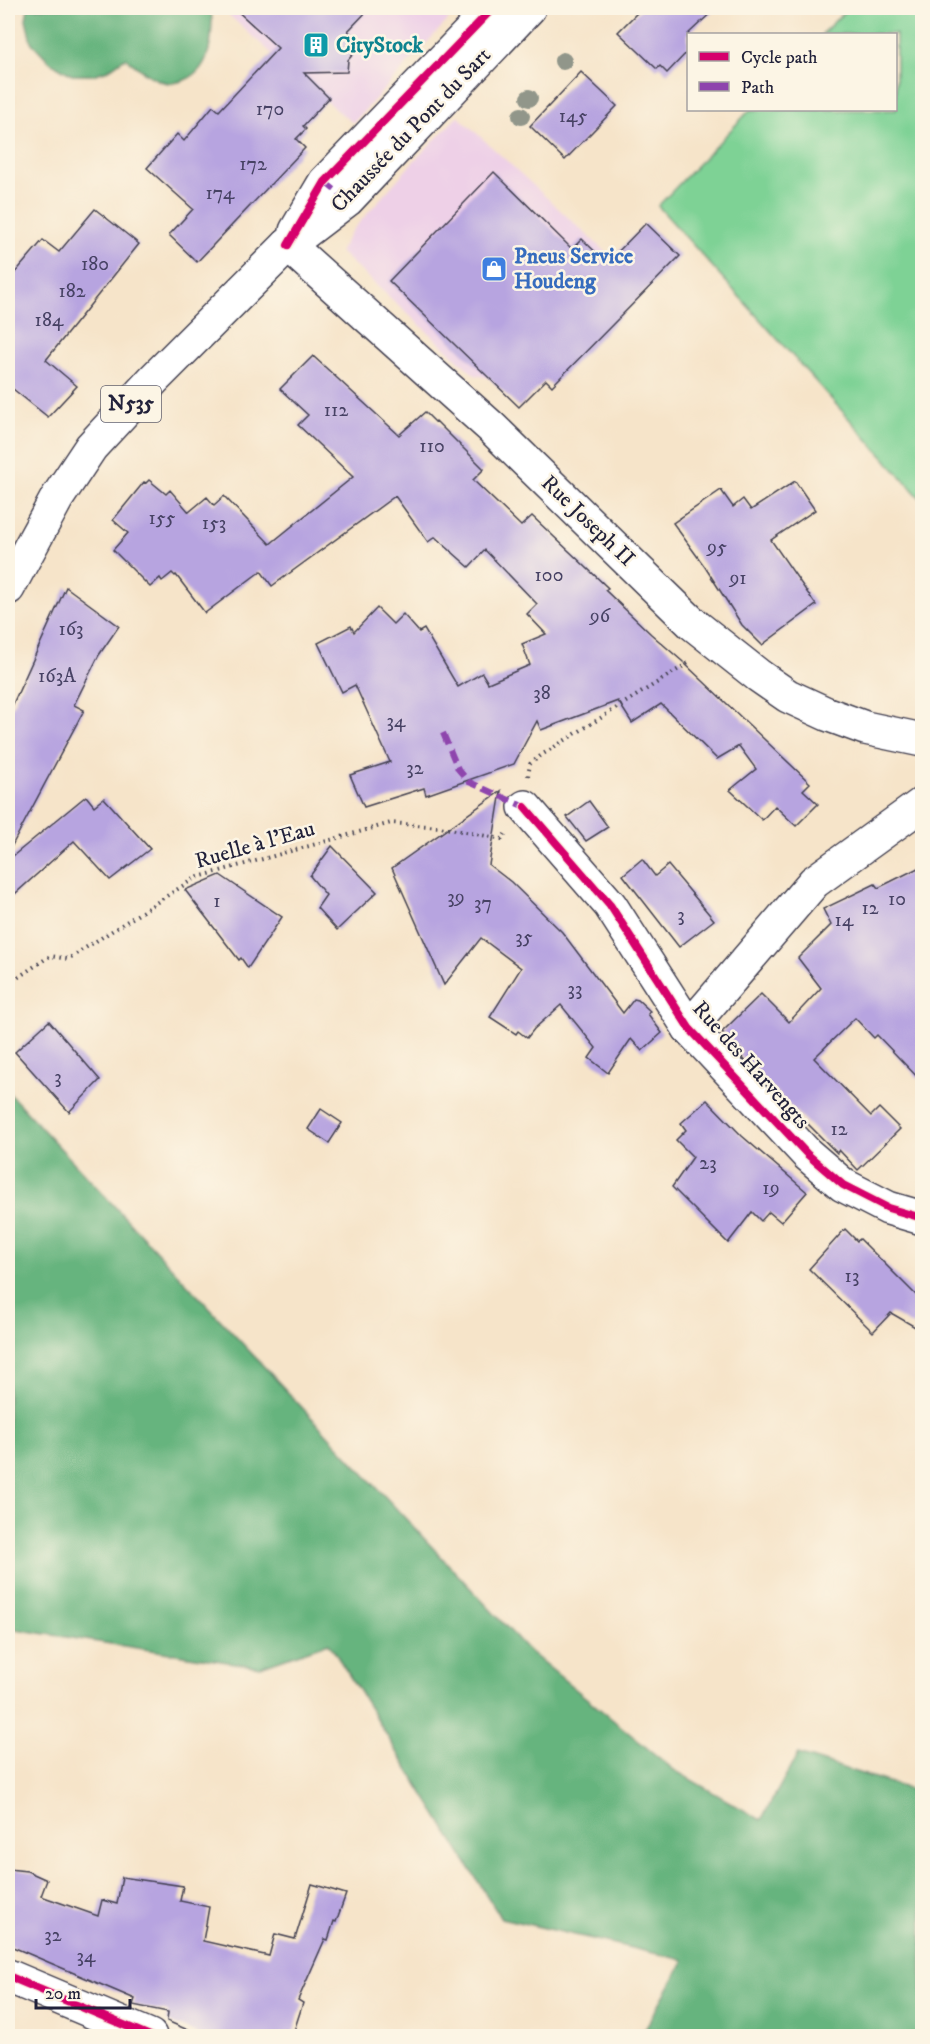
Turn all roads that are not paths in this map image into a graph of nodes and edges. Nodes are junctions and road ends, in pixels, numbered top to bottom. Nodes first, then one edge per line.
1 (493, 8) edge
2 (510, 8) edge
3 (529, 8) edge
4 (288, 245) junction
5 (8, 588) edge
6 (922, 740) edge
7 (922, 804) edge
8 (525, 807) road end
9 (689, 1028) junction
10 (922, 1218) edge
11 (8, 1977) edge
12 (150, 2037) edge

1 - 4 main road, Chaussée du Pont du Sart / N535
2 - 4 main road
3 - 4 main road, Chaussée du Pont du Sart / N535
4 - 5 main road, Chaussée du Pont du Sart / N535
4 - 6 main road, Rue Joseph II
7 - 9 main road
8 - 9 main road, Rue des Harvengts
9 - 10 main road, Rue des Harvengts
11 - 12 main road

